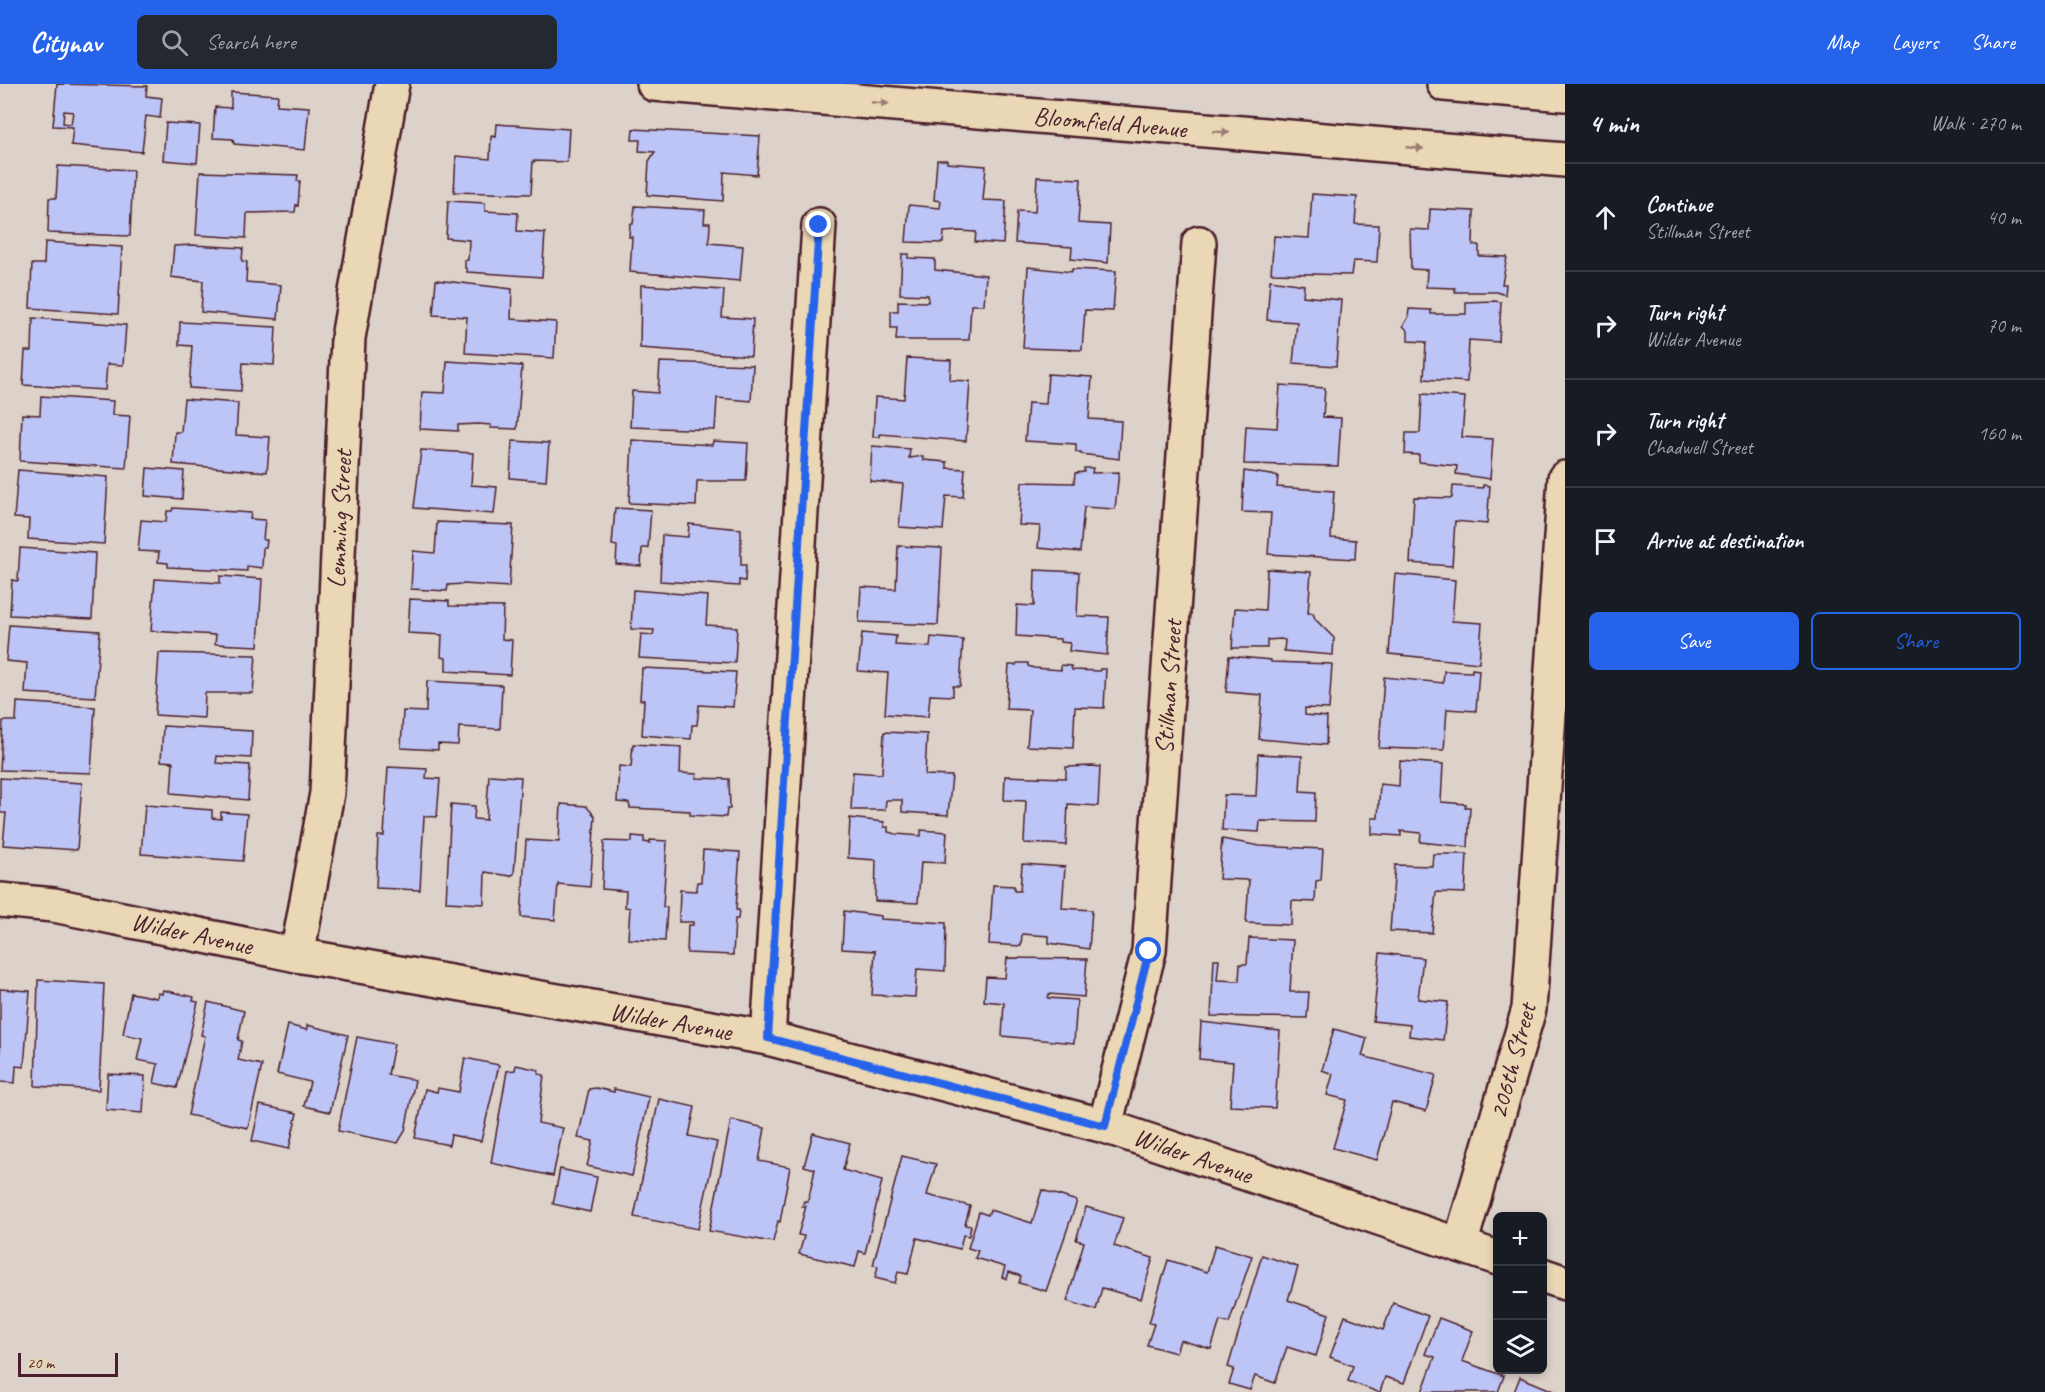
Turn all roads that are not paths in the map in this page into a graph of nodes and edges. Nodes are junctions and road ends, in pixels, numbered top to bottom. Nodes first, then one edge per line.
1 (392, 84) edge
2 (654, 84) edge
3 (1444, 84) edge
4 (1565, 94) edge
5 (1565, 160) edge
6 (819, 225) dead end
7 (1199, 243) dead end
8 (1565, 478) edge
9 (0, 900) edge
10 (297, 955) junction
11 (768, 1038) junction
12 (1105, 1126) junction
13 (1460, 1245) junction
14 (1493, 1257) edge
15 (1547, 1277) edge
16 (1565, 1283) edge

1 - 10 street, Lemming Street
2 -> 5 street, Bloomfield Avenue
3 - 4 street
6 - 11 street
7 - 12 street, Stillman Street
8 - 13 street, 206th Street
9 - 10 street, Wilder Avenue
10 - 11 street, Wilder Avenue
11 - 12 street, Wilder Avenue
12 - 13 street, Wilder Avenue
13 - 14 street, Wilder Avenue
15 - 16 street

